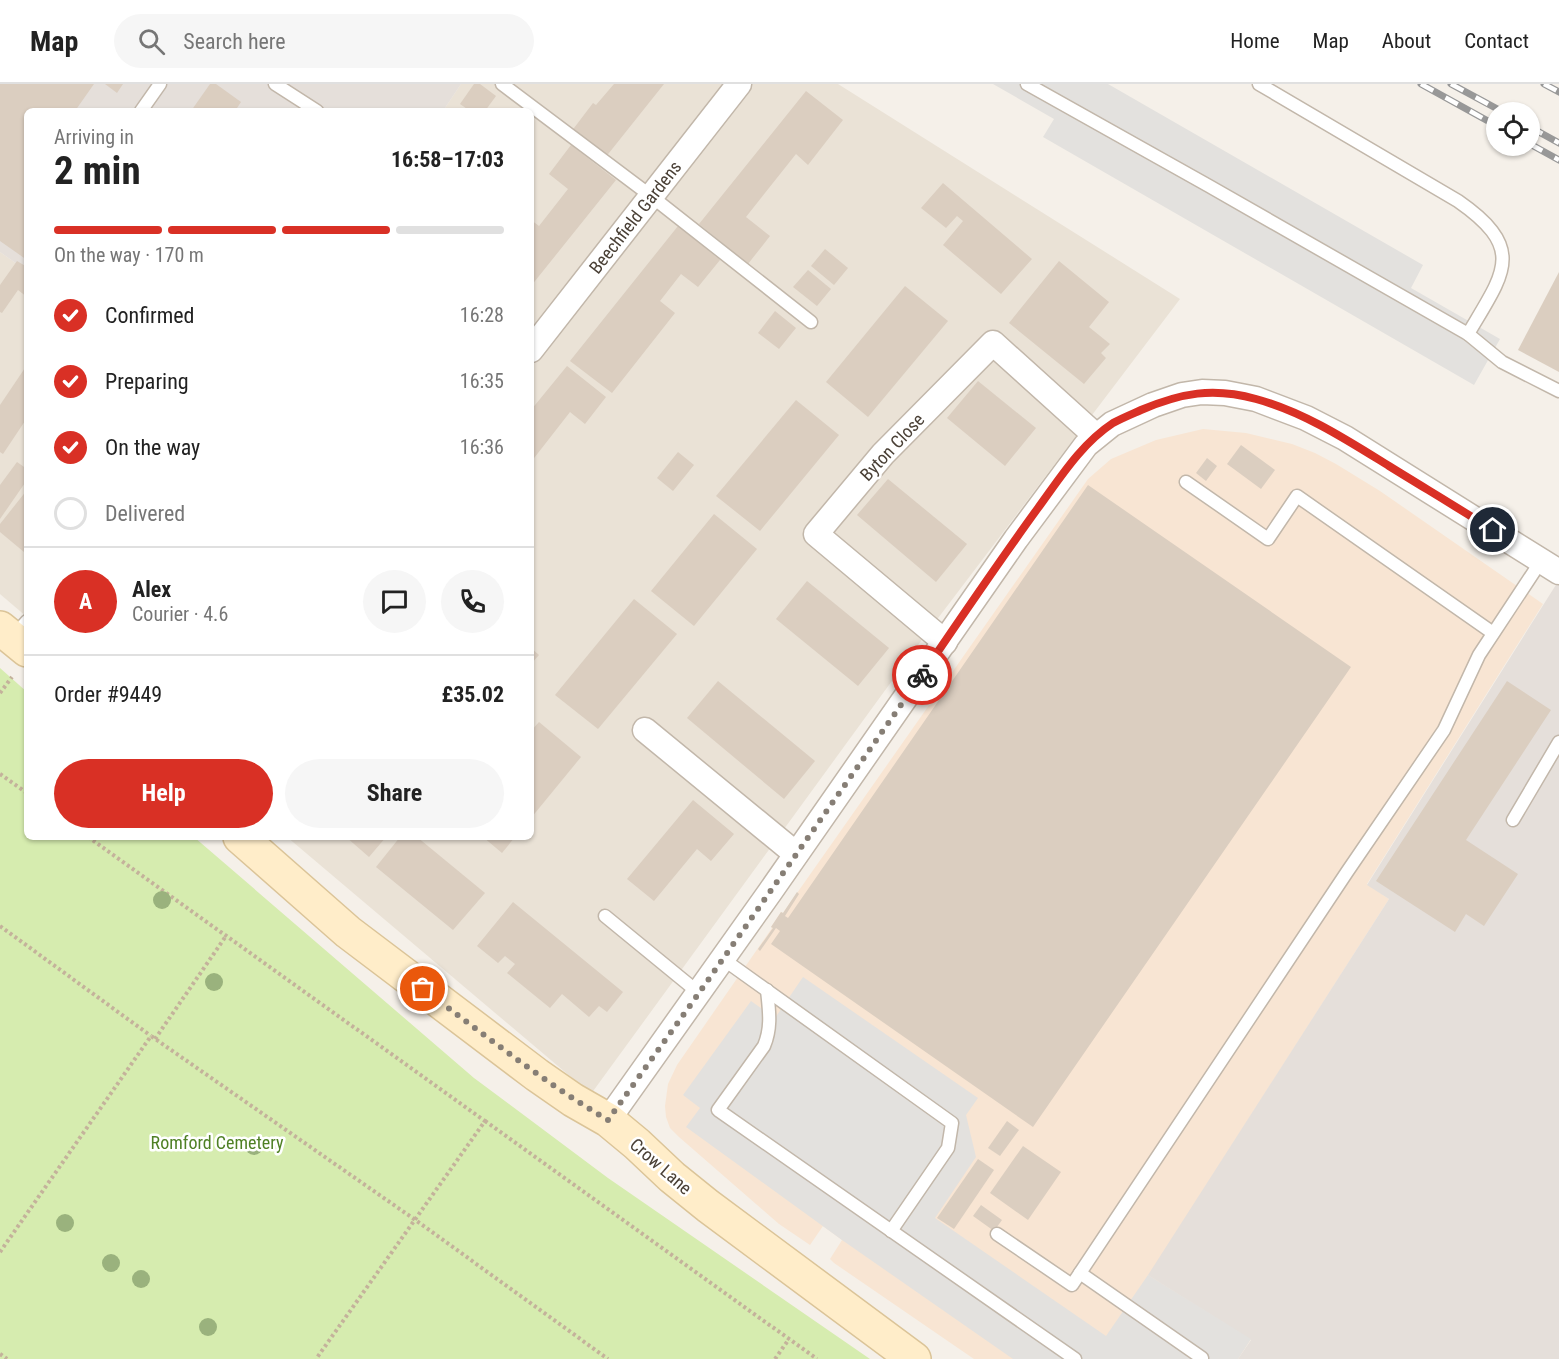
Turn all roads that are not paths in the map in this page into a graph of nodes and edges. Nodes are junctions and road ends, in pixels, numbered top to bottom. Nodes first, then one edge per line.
1 (160, 84) edge
2 (275, 84) edge
3 (502, 84) edge
4 (739, 84) edge
5 (1026, 84) edge
6 (1259, 84) edge
7 (143, 108) edge
8 (311, 108) edge
9 (534, 108) edge
10 (534, 108) edge
11 (651, 196) junction
12 (811, 322) dead end
13 (1468, 334) junction
14 (534, 346) edge
15 (1559, 391) edge
16 (1096, 436) junction
17 (1186, 482) dead end
18 (1550, 566) edge
19 (1493, 633) junction
20 (945, 642) junction
21 (645, 730) dead end
22 (1559, 742) edge
23 (1513, 820) dead end
24 (243, 840) edge
25 (796, 854) junction
26 (605, 916) dead end
27 (723, 959) junction
28 (766, 990) junction
29 (699, 993) junction
30 (608, 1120) junction
31 (891, 1231) junction
32 (997, 1234) dead end
33 (1080, 1273) junction
34 (914, 1359) edge
35 (1075, 1359) edge
36 (1201, 1359) edge

1 - 7 lane
2 - 8 lane
3 - 10 lane
4 - 11 street, Beechfield Gardens
5 - 13 lane
6 - 13 lane
9 - 11 lane
11 - 12 lane
11 - 14 street, Beechfield Gardens
13 - 15 lane
16 - 18 street
16 - 20 street
16 - 20 street, Byton Close
17 - 19 lane
18 - 19 lane
19 - 33 lane
20 - 25 street
21 - 25 street
22 - 23 lane
24 - 30 street, Crow Lane
25 - 27 street
26 - 29 lane
27 - 28 lane
27 - 29 street
28 - 31 lane
28 - 31 lane
29 - 30 street
30 - 34 street, Crow Lane
31 - 35 lane
32 - 33 lane
33 - 36 lane

